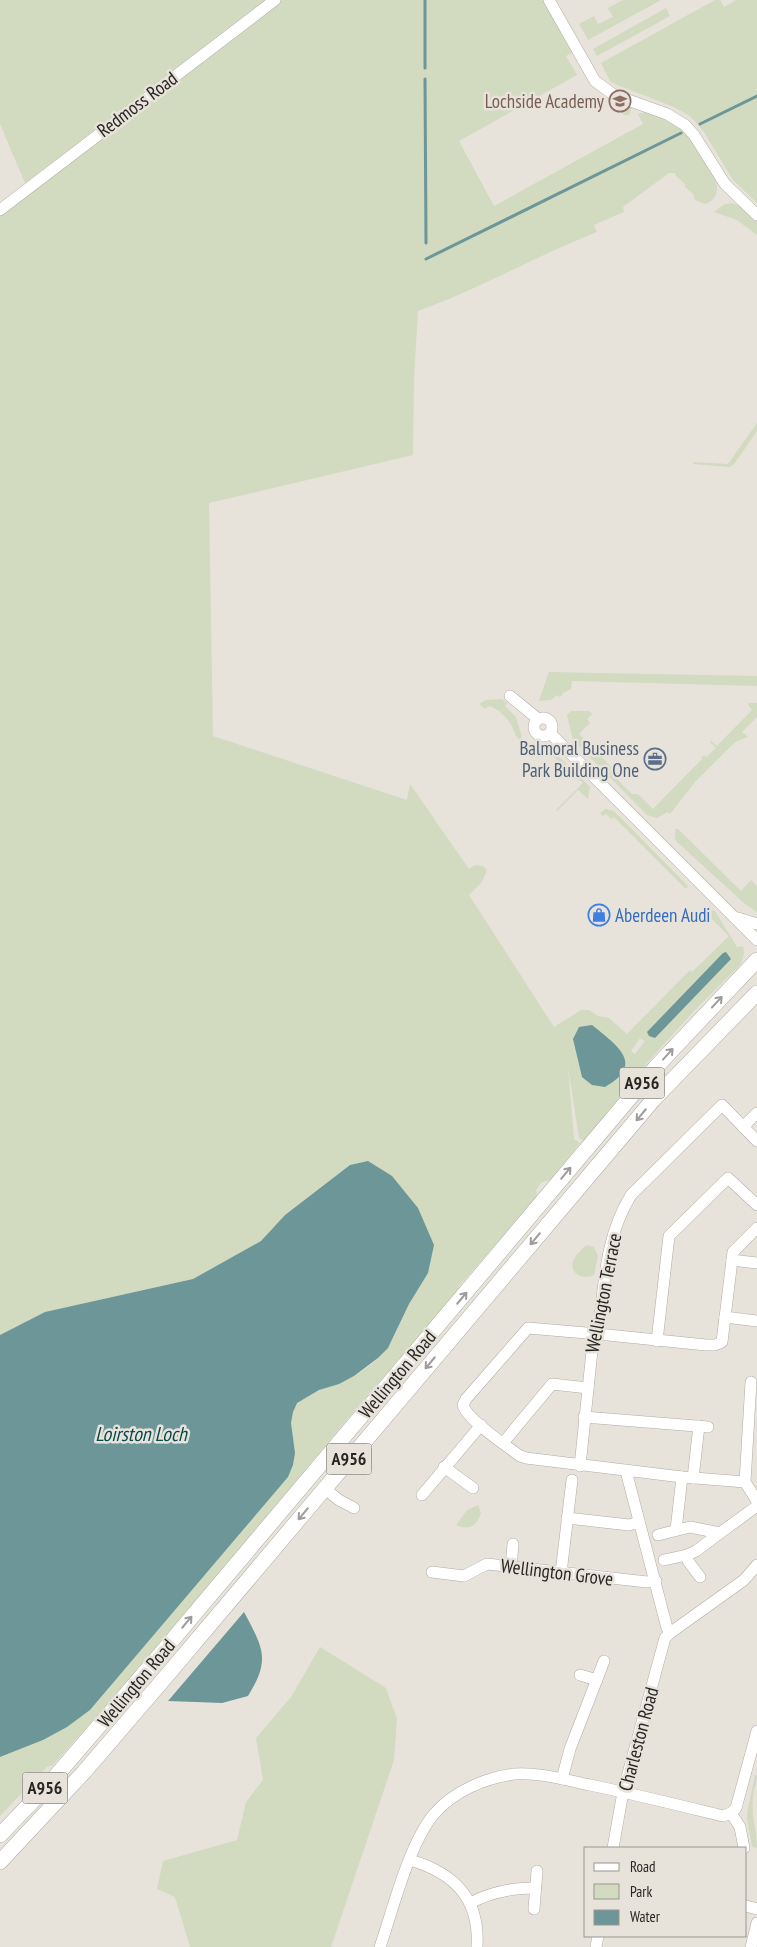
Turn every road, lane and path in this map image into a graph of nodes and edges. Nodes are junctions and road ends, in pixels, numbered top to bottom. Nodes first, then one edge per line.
1 (275, 0) edge
2 (549, 0) edge
3 (0, 210) edge
4 (757, 215) edge
5 (510, 696) dead end
6 (736, 918) junction
7 (757, 924) edge
8 (757, 940) edge
9 (757, 960) edge
10 (757, 993) edge
11 (757, 1113) edge
12 (743, 1127) junction
13 (757, 1141) edge
14 (757, 1205) edge
15 (757, 1228) edge
16 (732, 1260) junction
17 (757, 1263) edge
18 (725, 1317) junction
19 (757, 1321) edge
20 (598, 1334) junction
21 (657, 1340) junction
22 (751, 1382) dead end
23 (588, 1388) junction
24 (584, 1417) junction
25 (481, 1425) junction
26 (502, 1443) junction
27 (580, 1466) junction
28 (444, 1467) junction
29 (626, 1471) junction
30 (687, 1478) junction
31 (572, 1480) dead end
32 (745, 1482) junction
33 (324, 1488) junction
34 (473, 1488) dead end
35 (422, 1495) dead end
36 (757, 1501) edge
37 (757, 1506) edge
38 (354, 1508) dead end
39 (567, 1518) junction
40 (639, 1522) junction
41 (676, 1530) junction
42 (720, 1533) junction
43 (658, 1535) dead end
44 (513, 1544) dead end
45 (687, 1555) junction
46 (664, 1560) dead end
47 (757, 1565) edge
48 (511, 1566) junction
49 (432, 1572) dead end
50 (561, 1572) junction
51 (700, 1577) dead end
52 (757, 1577) edge
53 (744, 1580) junction
54 (656, 1581) junction
55 (670, 1632) junction
56 (604, 1661) dead end
57 (580, 1675) dead end
58 (597, 1680) junction
59 (757, 1731) edge
60 (752, 1766) edge
61 (562, 1779) junction
62 (623, 1792) junction
63 (731, 1814) junction
64 (0, 1835) edge
65 (613, 1847) edge
66 (744, 1847) edge
67 (410, 1860) junction
68 (0, 1862) edge
69 (537, 1871) dead end
70 (534, 1888) junction
71 (470, 1903) junction
72 (534, 1909) dead end
73 (757, 1923) edge
74 (380, 1947) edge
75 (477, 1947) edge
76 (751, 1947) edge

1 - 3 street, Redmoss Road
2 - 4 street
5 - 6 street
6 - 7 street
6 - 8 street
64 -> 9 main road, Wellington Road / A956
10 -> 33 main road, Wellington Road / A956
11 - 12 street
12 - 13 street, Wellington Terrace
12 - 20 street, Wellington Terrace
14 - 21 street
15 - 16 street
16 - 17 street
16 - 18 street
18 - 19 street
18 - 21 street
20 - 21 street
20 - 23 street, Wellington Terrace
20 - 25 street
22 - 32 street
23 - 24 street, Wellington Terrace
23 - 26 street
24 - 27 street, Wellington Terrace
24 - 30 street
25 - 26 street
25 - 28 street
26 - 27 street
27 - 29 street
28 - 34 street
28 - 35 street
29 - 30 street
29 - 40 street
30 - 32 street
30 - 41 street
31 - 39 street
32 - 36 street
33 - 38 street
33 -> 68 main road, Wellington Road / A956
37 - 42 street
39 - 40 street
39 - 50 street
40 - 54 street
41 - 42 street
41 - 43 street
42 - 45 street
44 - 48 street
45 - 46 street
45 - 51 street
47 - 53 street
48 - 49 street, Wellington Grove
48 - 50 street, Wellington Grove
50 - 54 street, Wellington Grove
52 - 53 street
53 - 55 street
54 - 55 street
55 - 62 street, Charleston Road
56 - 58 street
57 - 58 street
58 - 61 street
59 - 60 street
60 - 63 street
61 - 62 street
61 - 67 street
62 - 63 street
62 - 65 street, Charleston Road
63 - 66 street
67 - 71 street
67 - 74 street
69 - 70 street
70 - 71 street
70 - 72 street
71 - 75 street
73 - 76 street

